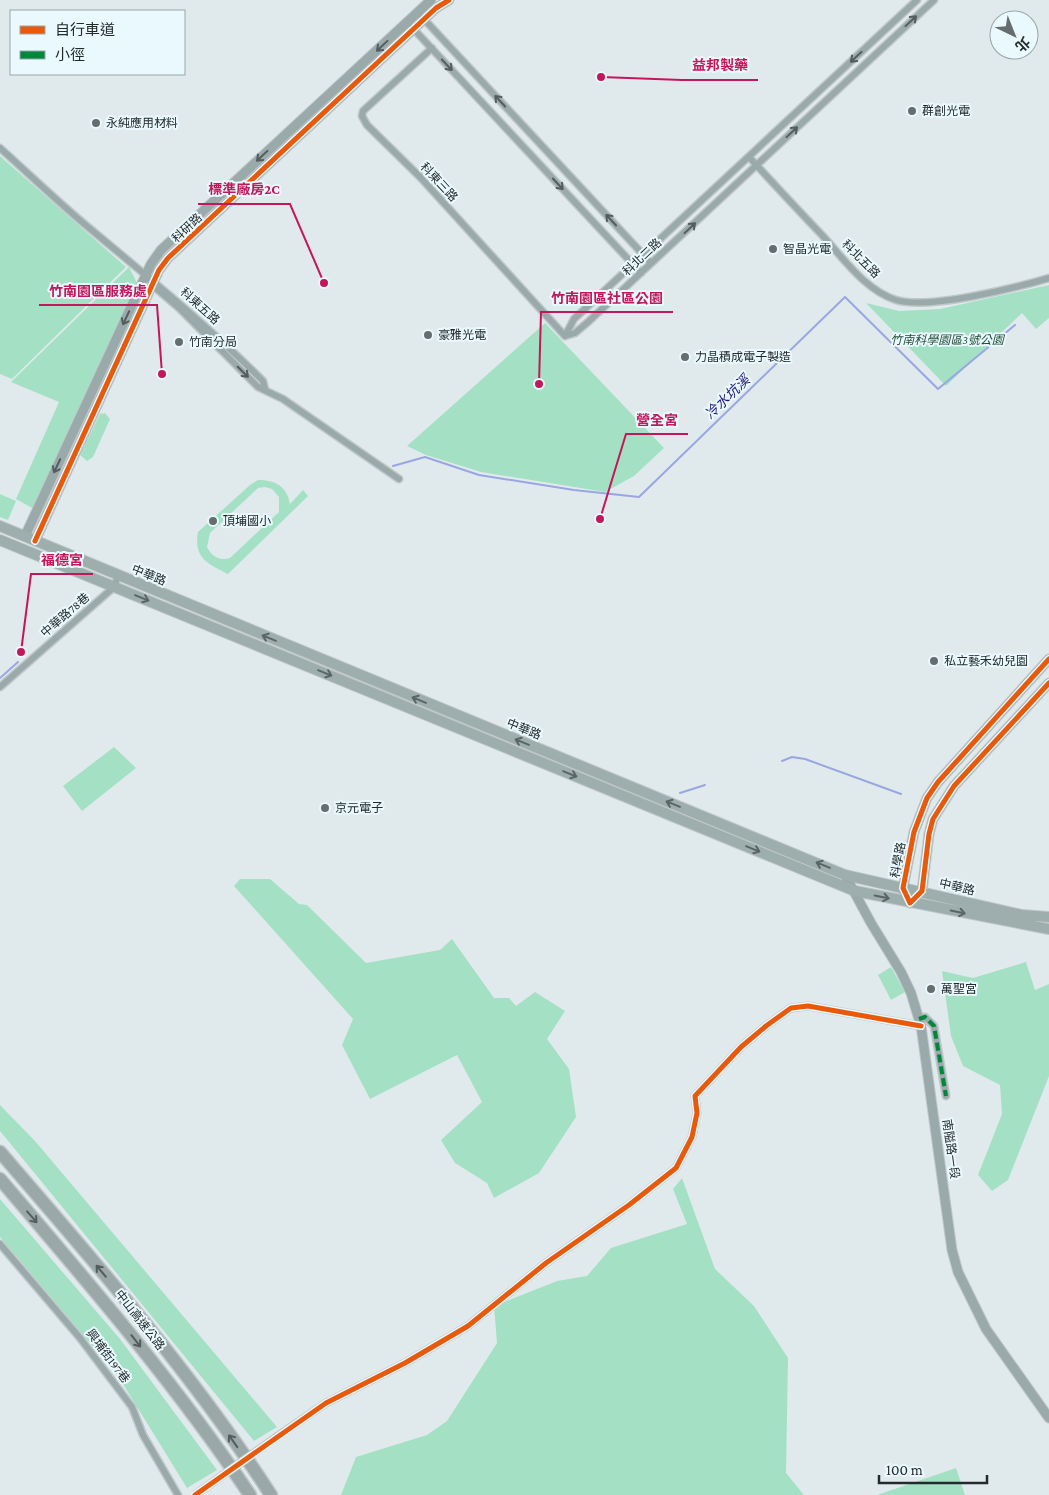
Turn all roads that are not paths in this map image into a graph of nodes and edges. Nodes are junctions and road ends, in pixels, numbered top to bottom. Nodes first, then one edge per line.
1 (431, 0) edge
2 (449, 0) edge
3 (917, 0) edge
4 (934, 0) edge
5 (417, 12) junction
6 (424, 20) junction
7 (407, 22) junction
8 (414, 29) junction
9 (432, 48) junction
10 (0, 148) edge
11 (749, 157) junction
12 (757, 165) junction
13 (644, 255) junction
14 (652, 263) junction
15 (634, 265) junction
16 (641, 273) junction
17 (146, 274) junction
18 (1049, 278) edge
19 (153, 284) junction
20 (565, 336) junction
21 (399, 479) dead end
22 (0, 526) edge
23 (30, 538) junction
24 (0, 540) edge
25 (118, 576) junction
26 (114, 587) junction
27 (1049, 659) edge
28 (1049, 683) edge
29 (0, 687) edge
30 (732, 828) junction
31 (727, 838) junction
32 (845, 874) junction
33 (903, 888) junction
34 (855, 891) junction
35 (922, 892) junction
36 (910, 902) junction
37 (1049, 917) edge
38 (1049, 929) edge
39 (920, 1022) junction
40 (946, 1096) dead end
41 (0, 1152) edge
42 (0, 1180) edge
43 (0, 1244) edge
44 (1049, 1418) edge
45 (178, 1495) edge
46 (195, 1495) edge
47 (250, 1495) edge
48 (271, 1495) edge

1 - 5 street, 科研路
2 - 6 street, 科研路
3 -> 11 street, 科北二路
12 -> 4 street, 科北二路
5 - 6 street
5 - 7 street, 科研路
6 - 8 street, 科研路
13 -> 6 street
7 - 8 street
7 -> 17 street, 科研路
8 - 9 street
8 - 19 street, 科研路
9 -> 15 street
9 - 20 street, 科東三路
10 - 17 street
11 - 12 street, 科北五路
11 - 13 street, 科北二路
14 -> 12 street, 科北二路
12 - 18 street, 科北五路
13 - 14 street
13 - 15 street, 科北二路
14 - 16 street, 科北二路
15 - 16 street
15 - 20 street, 科北二路
16 - 20 street, 科北二路
17 - 19 street, 科東五路
17 -> 23 street, 科研路
19 - 21 street, 科東五路
19 - 23 street, 科研路
22 - 23 main road, 中華路
23 - 25 main road, 中華路
24 - 26 main road, 中華路
25 - 26 street, 中華路78巷
30 -> 25 main road, 中華路
26 - 29 street, 中華路78巷
26 -> 31 main road, 中華路
27 - 33 street, 科學路
28 - 35 street, 科學路
30 - 31 main road
32 -> 30 main road, 中華路
31 -> 34 main road, 中華路
32 - 33 main road, 中華路
32 - 34 street, 南隘路一段
33 - 35 main road, 中華路
33 - 36 street, 科學路
34 -> 36 main road, 中華路
34 - 39 street, 南隘路一段
35 - 36 street
35 - 37 main road, 中華路
36 -> 38 main road, 中華路
39 - 40 street
39 - 44 street, 南隘路一段
39 - 46 street, bridge
48 -> 41 highway, 中山高速公路
42 -> 47 highway, 中山高速公路
43 - 45 street, 興埔街197巷

